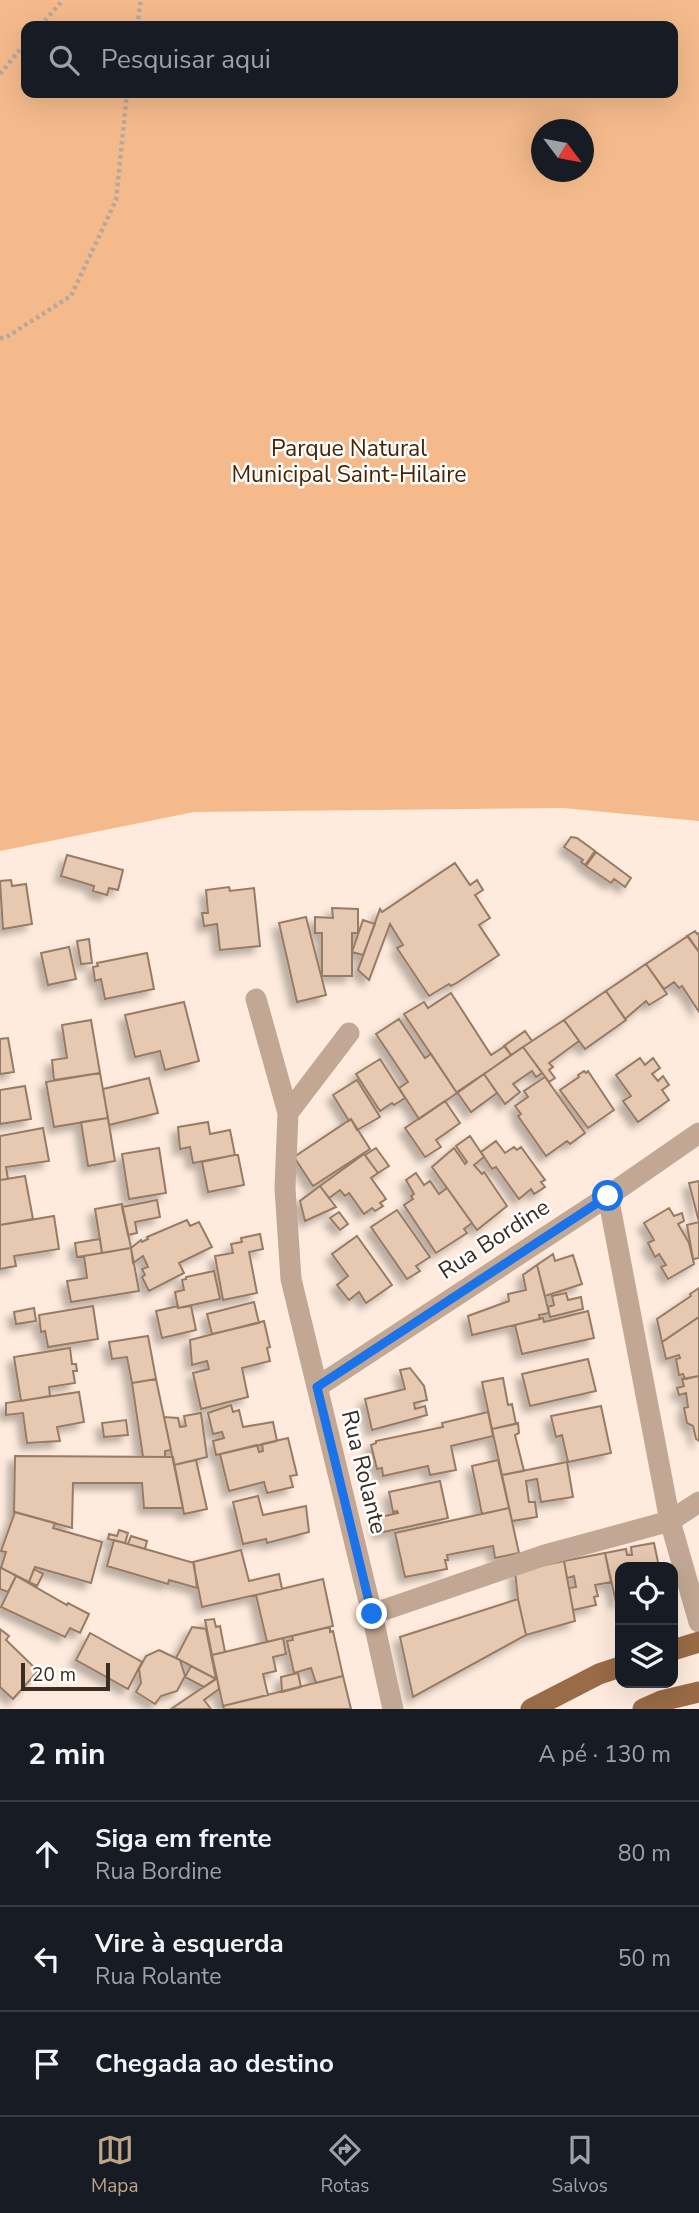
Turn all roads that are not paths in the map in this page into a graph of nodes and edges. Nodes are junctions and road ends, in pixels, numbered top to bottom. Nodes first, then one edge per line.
1 (256, 999) dead end
2 (349, 1033) dead end
3 (288, 1113) junction
4 (699, 1133) edge
5 (608, 1196) junction
6 (317, 1387) junction
7 (699, 1503) edge
8 (670, 1521) junction
9 (372, 1614) junction
10 (699, 1622) edge
11 (699, 1642) edge
12 (678, 1648) edge
13 (615, 1669) edge
14 (699, 1692) edge
15 (393, 1709) edge
16 (531, 1709) edge
17 (643, 1709) edge

1 - 3 street, Rua Rolante
2 - 3 street
3 - 6 street, Rua Rolante
4 - 5 street, Rua Bordine
5 - 6 street, Rua Bordine
5 - 8 street
6 - 9 street, Rua Rolante
7 - 8 street
8 - 9 street
8 - 10 street
9 - 15 street, Rua Rolante
11 - 12 main road
13 - 16 main road
14 - 17 main road

